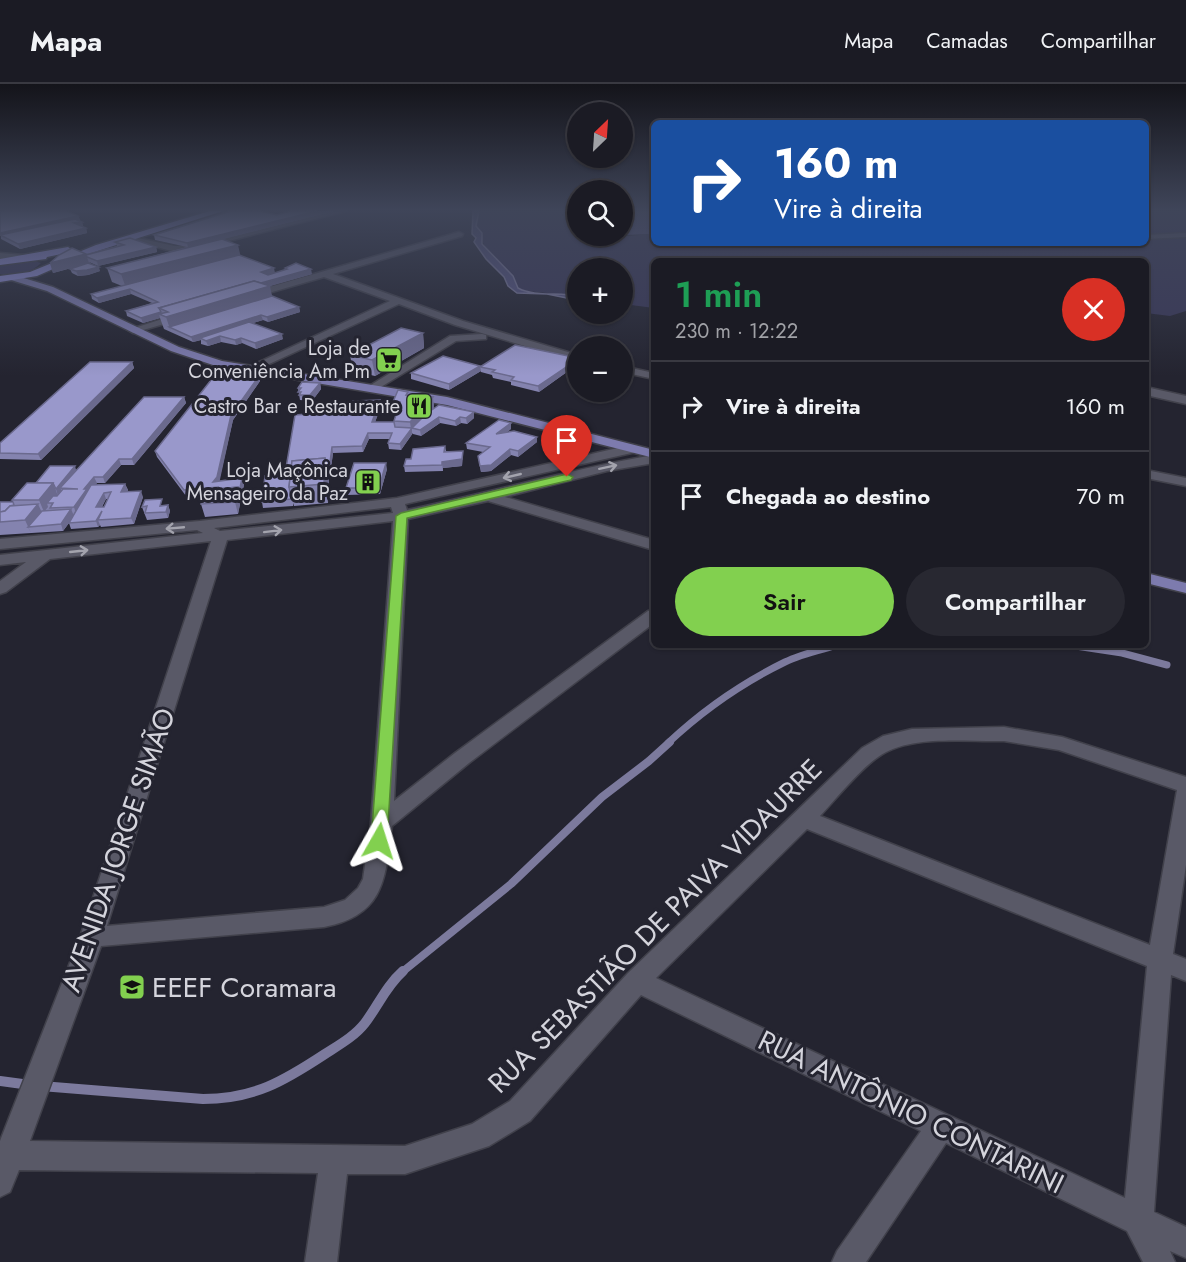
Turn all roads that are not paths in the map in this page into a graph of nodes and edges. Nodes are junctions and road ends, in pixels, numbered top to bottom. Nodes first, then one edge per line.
1 (51, 266) joint
2 (352, 266) edge
3 (325, 274) junction
4 (5, 279) edge
5 (50, 289) junction
6 (234, 300) edge
7 (398, 301) junction
8 (189, 313) edge
9 (133, 330) junction
10 (504, 338) junction
11 (567, 356) edge
12 (248, 370) junction
13 (633, 371) edge
14 (651, 375) edge
15 (372, 388) junction
16 (1149, 392) edge
17 (1186, 400) edge
18 (631, 448) junction
19 (651, 456) edge
20 (651, 458) edge
21 (1149, 475) edge
22 (1186, 482) edge
23 (489, 497) junction
24 (399, 509) junction
25 (200, 525) junction
26 (220, 538) junction
27 (119, 540) junction
28 (0, 544) edge
29 (651, 544) edge
30 (45, 555) junction
31 (0, 560) edge
32 (1149, 579) edge
33 (1186, 588) edge
34 (0, 589) edge
35 (651, 617) edge
36 (1186, 785) edge
37 (1186, 793) edge
38 (804, 819) junction
39 (382, 822) junction
40 (92, 937) junction
41 (1160, 960) junction
42 (1186, 970) edge
43 (637, 981) junction
44 (941, 1126) junction
45 (5, 1155) edge
46 (334, 1160) junction
47 (0, 1182) edge
48 (1138, 1220) junction
49 (1186, 1244) edge
50 (321, 1262) edge
51 (848, 1262) edge
52 (1159, 1262) edge

1 - 4 highway
1 - 5 main road
2 - 3 street
3 - 6 street
3 - 7 street
4 - 5 main road
5 - 9 main road
7 - 10 street
7 - 12 street
8 - 9 street
9 - 12 main road
10 - 11 street
10 - 15 street
12 - 15 main road
13 - 14 street
15 - 18 main road
16 - 17 street
18 - 19 main road
18 -> 24 street
23 -> 20 street
21 - 22 street
23 - 24 street
23 - 29 street
24 - 25 street
26 -> 24 street
24 - 39 street
25 - 26 street
25 -> 27 street
26 - 27 street
26 - 40 street, AVENIDA JORGE SIMÃO
27 - 28 street
30 -> 27 street
30 - 31 street
30 - 34 street
32 - 33 main road
35 - 39 street
36 - 38 street, RUA SEBASTIÃO DE PAIVA VIDAURRE
37 - 41 street
38 - 41 street
38 - 43 street, RUA SEBASTIÃO DE PAIVA VIDAURRE
39 - 40 street
40 - 45 street, AVENIDA JORGE SIMÃO
41 - 42 street
41 - 48 street
43 - 44 street, RUA ANTÔNIO CONTARINI
43 - 46 street, RUA SEBASTIÃO DE PAIVA VIDAURRE
44 - 48 street, RUA ANTÔNIO CONTARINI
44 - 51 street
45 - 46 street, RUA SEBASTIÃO DE PAIVA VIDAURRE
45 - 47 street, AVENIDA JORGE SIMÃO
46 - 50 street
48 - 49 street, RUA ANTÔNIO CONTARINI
48 - 52 street

